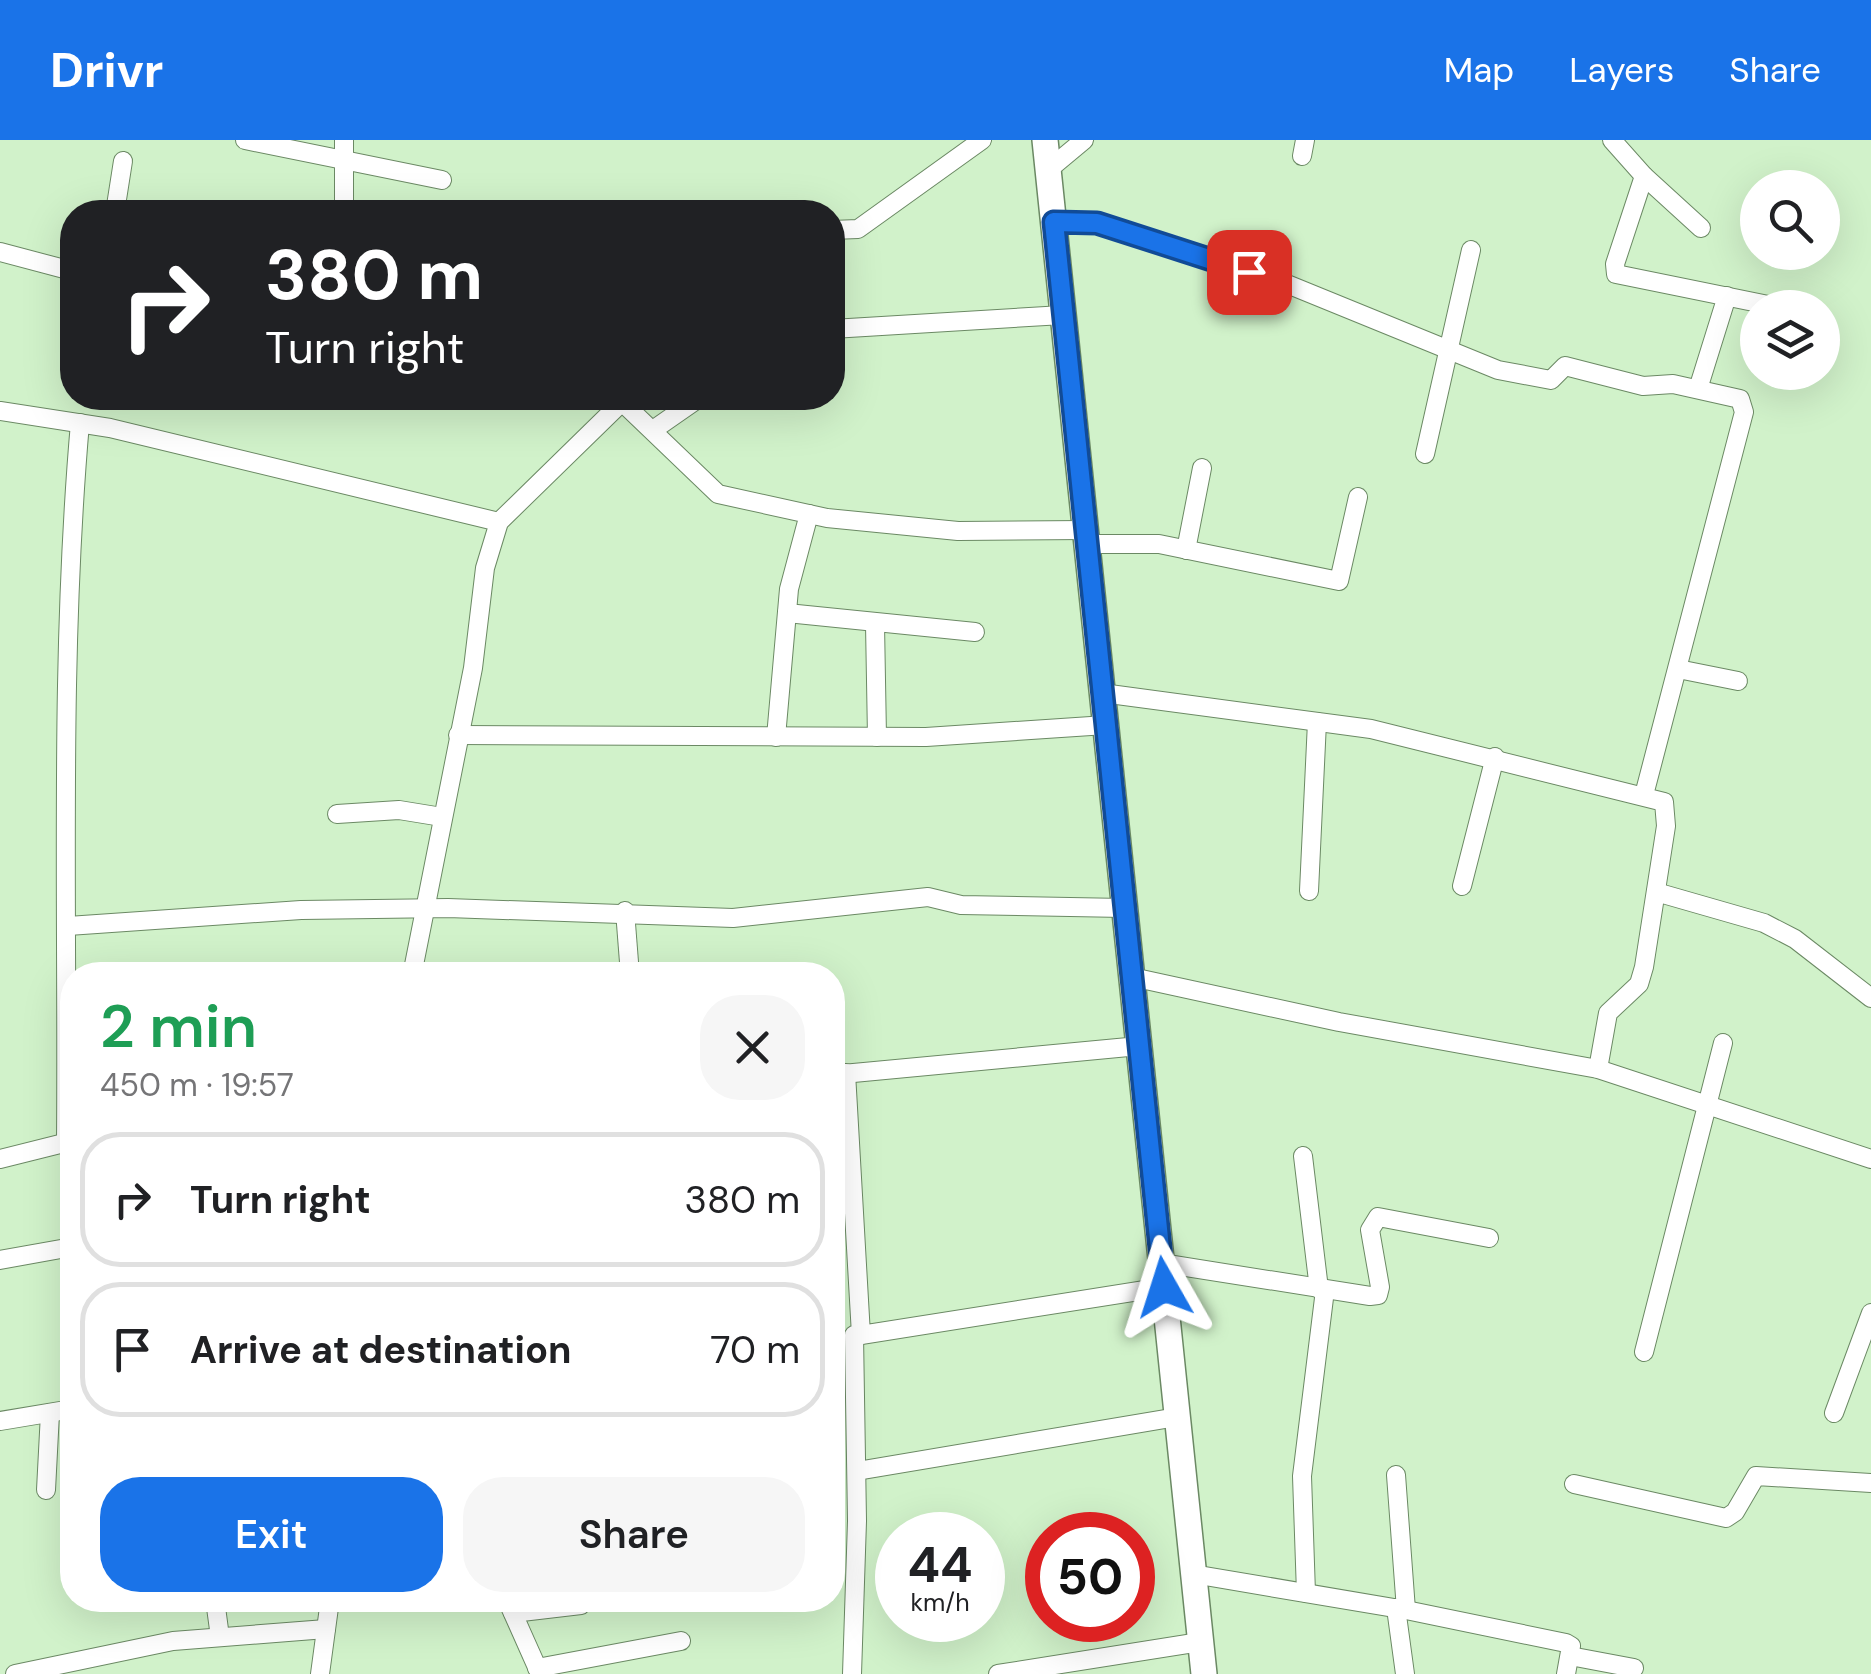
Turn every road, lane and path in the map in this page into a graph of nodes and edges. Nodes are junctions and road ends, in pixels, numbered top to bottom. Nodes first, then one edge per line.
1 (245, 140) edge
2 (344, 140) edge
3 (982, 140) edge
4 (1045, 140) edge
5 (1084, 140) edge
6 (1612, 140) edge
7 (123, 161) dead end
8 (346, 164) junction
9 (1048, 170) junction
10 (1644, 176) junction
11 (442, 180) dead end
12 (117, 200) edge
13 (344, 200) edge
14 (1054, 222) junction
15 (1701, 228) dead end
16 (845, 230) edge
17 (1471, 250) dead end
18 (0, 252) edge
19 (60, 269) edge
20 (1727, 296) junction
21 (1740, 299) edge
22 (1063, 315) junction
23 (845, 328) edge
24 (1448, 350) junction
25 (1698, 389) junction
26 (616, 410) edge
27 (631, 410) edge
28 (679, 410) edge
29 (0, 412) edge
30 (80, 423) junction
31 (648, 428) junction
32 (1425, 454) dead end
33 (1202, 468) dead end
34 (1358, 497) dead end
35 (809, 514) junction
36 (499, 522) junction
37 (1086, 537) junction
38 (1186, 550) junction
39 (787, 613) junction
40 (875, 624) junction
41 (975, 632) dead end
42 (1678, 669) junction
43 (1738, 681) dead end
44 (1102, 693) junction
45 (1317, 722) junction
46 (1106, 725) junction
47 (458, 735) junction
48 (776, 737) junction
49 (877, 738) junction
50 (1496, 756) junction
51 (1644, 795) junction
52 (337, 814) dead end
53 (442, 816) junction
54 (1462, 886) dead end
55 (1308, 891) dead end
56 (1656, 892) junction
57 (1124, 908) junction
58 (424, 910) junction
59 (625, 911) junction
60 (68, 926) junction
61 (68, 962) edge
62 (414, 962) edge
63 (629, 962) edge
64 (1132, 977) junction
65 (1871, 998) edge
66 (1724, 1043) dead end
67 (1138, 1046) junction
68 (1598, 1070) junction
69 (845, 1073) edge
70 (1710, 1104) junction
71 (60, 1144) edge
72 (845, 1156) edge
73 (1303, 1156) dead end
74 (0, 1158) edge
75 (1871, 1159) edge
76 (1489, 1238) dead end
77 (60, 1249) edge
78 (0, 1260) edge
79 (1162, 1275) junction
80 (1322, 1289) junction
81 (1871, 1313) edge
82 (858, 1335) junction
83 (845, 1338) edge
84 (1644, 1352) dead end
85 (60, 1411) edge
86 (50, 1413) junction
87 (1834, 1413) dead end
88 (1177, 1417) junction
89 (0, 1422) edge
90 (857, 1471) junction
91 (1396, 1476) dead end
92 (1871, 1483) edge
93 (1574, 1484) dead end
94 (46, 1490) dead end
95 (1193, 1574) junction
96 (1306, 1593) junction
97 (1401, 1609) junction
98 (217, 1612) edge
99 (328, 1612) edge
100 (512, 1612) edge
101 (326, 1629) junction
102 (220, 1638) junction
103 (681, 1641) dead end
104 (1200, 1642) junction
105 (1568, 1665) edge
106 (1634, 1668) dead end
107 (538, 1671) edge
108 (15, 1674) edge
109 (320, 1674) edge
110 (852, 1674) edge
111 (998, 1674) edge
112 (1204, 1674) edge
113 (1405, 1674) edge

1 - 8 street
2 - 8 street
3 - 16 street
4 - 9 main road
5 - 9 street
6 - 10 street
7 - 12 street
8 - 11 street
8 - 13 street
9 - 14 main road
10 - 15 street
10 - 20 street
14 - 22 main road
14 - 24 street
17 - 24 street
18 - 19 street
20 - 21 street
20 - 25 street
22 - 23 street
22 - 37 main road
24 - 25 street
24 - 32 street
25 - 42 street
26 - 36 street
27 - 31 street
28 - 31 street
29 - 30 street
30 - 36 street
30 - 60 street
31 - 35 street
33 - 38 street
34 - 38 street
35 - 37 street
35 - 39 street
36 - 47 street
37 - 38 street
37 - 44 main road
39 - 40 street
39 - 48 street
40 - 41 street
40 - 49 street
42 - 43 street
42 - 51 street
44 - 45 street
44 - 46 main road
45 - 50 street
45 - 55 street
46 - 49 street
46 - 57 main road
47 - 48 street
47 - 53 street
48 - 49 street
50 - 51 street
50 - 54 street
51 - 56 street
52 - 53 street
53 - 58 street
56 - 65 street
56 - 68 street
57 - 59 street
57 - 64 main road
58 - 59 street
58 - 60 street
58 - 62 street
59 - 63 street
60 - 61 street
64 - 67 main road
64 - 68 street
66 - 70 street
67 - 69 street
67 - 79 main road
68 - 70 street
70 - 75 street
70 - 84 street
71 - 74 street
72 - 82 street
73 - 80 street
76 - 80 street
77 - 78 street
79 - 80 street
79 - 82 street
79 - 88 main road
80 - 96 street
81 - 87 street
82 - 83 street
82 - 90 street
85 - 86 street
86 - 89 street
86 - 94 street
88 - 90 street
88 - 95 main road
90 - 110 street
91 - 97 street
92 - 93 street
95 - 96 street
95 - 104 main road
96 - 97 street
97 - 105 street
97 - 113 street
98 - 102 street
99 - 101 street
100 - 107 street
101 - 102 street
101 - 109 street
102 - 108 street
103 - 107 street
104 - 111 street
104 - 112 main road
105 - 106 street

